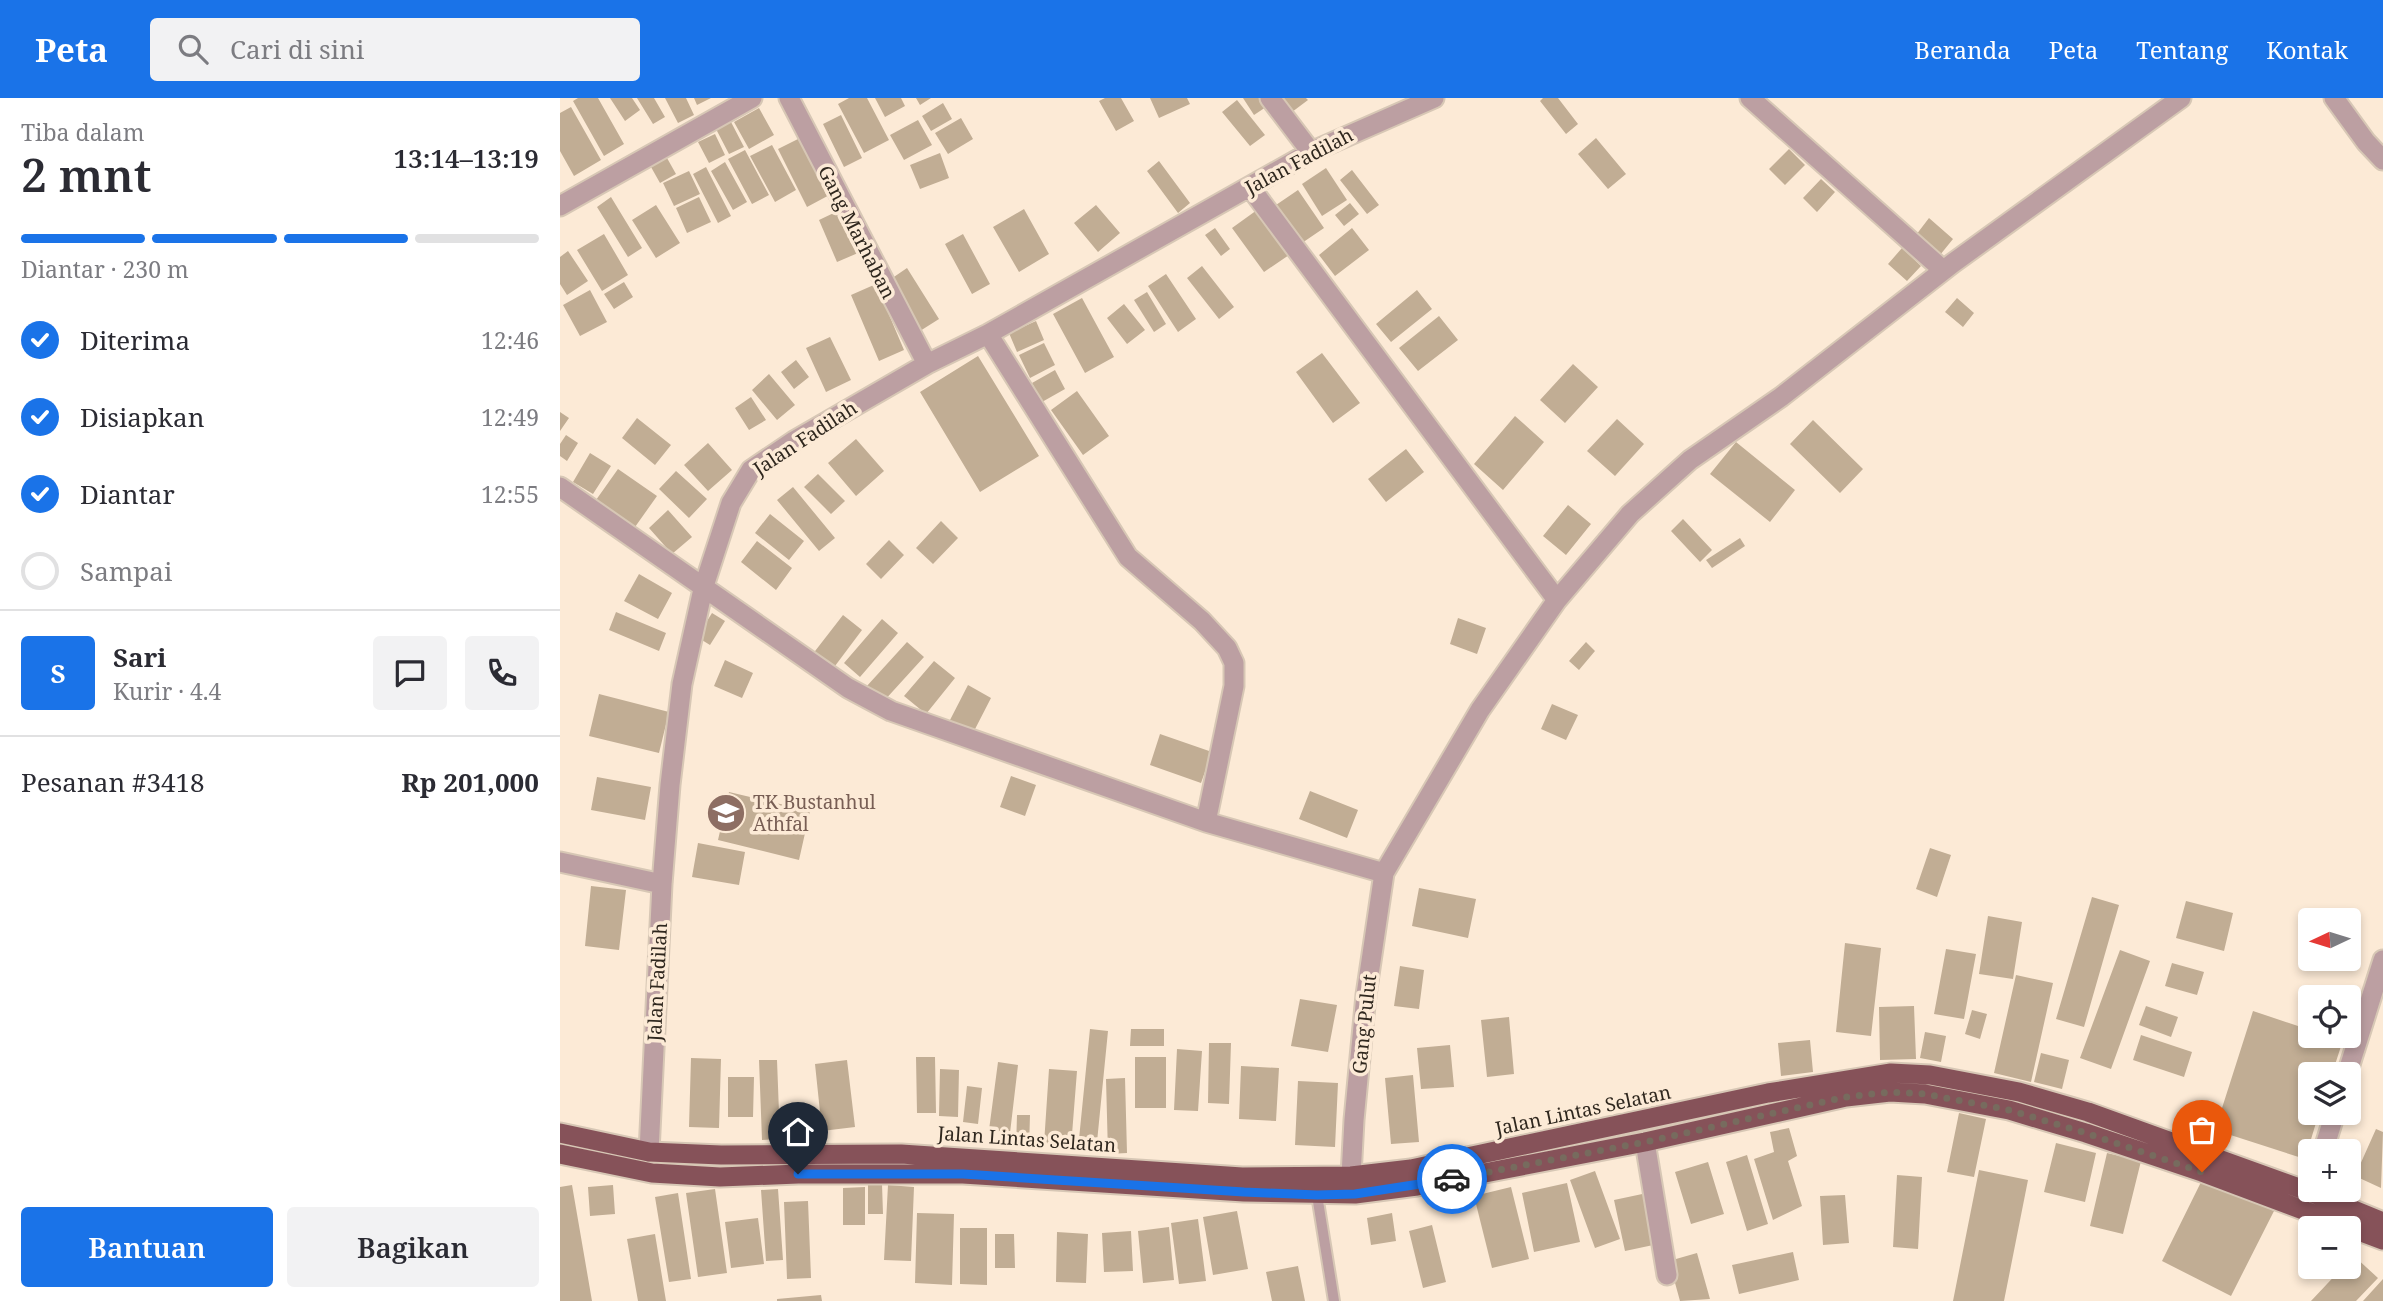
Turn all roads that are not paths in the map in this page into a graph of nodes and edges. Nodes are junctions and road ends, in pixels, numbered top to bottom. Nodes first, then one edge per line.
1 (752, 98) edge
2 (789, 98) edge
3 (1270, 98) edge
4 (1434, 98) edge
5 (1750, 98) edge
6 (2181, 98) edge
7 (2334, 98) edge
8 (1311, 152) junction
9 (2383, 160) edge
10 (1250, 187) junction
11 (560, 206) edge
12 (1943, 270) junction
13 (988, 334) junction
14 (927, 364) junction
15 (560, 487) edge
16 (703, 589) junction
17 (1557, 600) junction
18 (1206, 822) junction
19 (560, 862) edge
20 (1384, 873) junction
21 (662, 884) junction
22 (2383, 960) edge
23 (2351, 1062) edge
24 (560, 1133) edge
25 (1645, 1142) junction
26 (649, 1152) junction
27 (560, 1154) edge
28 (1526, 1155) junction
29 (964, 1166) junction
30 (1351, 1177) junction
31 (2298, 1187) edge
32 (1317, 1195) junction
33 (2336, 1202) edge
34 (2383, 1222) edge
35 (2383, 1240) edge
36 (1667, 1275) dead end
37 (1334, 1301) edge

1 - 11 street
2 - 14 street, Gang Marhaban
3 - 8 street
4 - 8 street, Jalan Fadilah
5 - 12 street
6 - 12 street
7 - 9 street
8 - 10 street, Jalan Fadilah
10 - 13 street, Jalan Fadilah
10 - 17 street
12 - 17 street
13 - 14 street, Jalan Fadilah
13 - 18 street
14 - 16 street, Jalan Fadilah
15 - 16 street
16 - 18 street
16 - 21 street, Jalan Fadilah
17 - 20 street
18 - 20 street
19 - 21 street
20 - 30 street, Gang Pulut
21 - 26 street, Jalan Fadilah
22 - 23 street
24 - 26 highway, Jalan Lintas Selatan
25 - 28 highway, Jalan Lintas Selatan
25 - 35 highway, Jalan Lintas Selatan
25 - 36 street
26 - 29 highway, Jalan Lintas Selatan
27 - 29 highway, Jalan Lintas Selatan
28 - 30 highway, Jalan Lintas Selatan
28 - 31 highway, Jalan Lintas Selatan
28 - 32 highway, Jalan Lintas Selatan
29 - 30 highway, Jalan Lintas Selatan
29 - 32 highway, Jalan Lintas Selatan
32 - 37 lane
33 - 34 highway, Jalan Lintas Selatan

